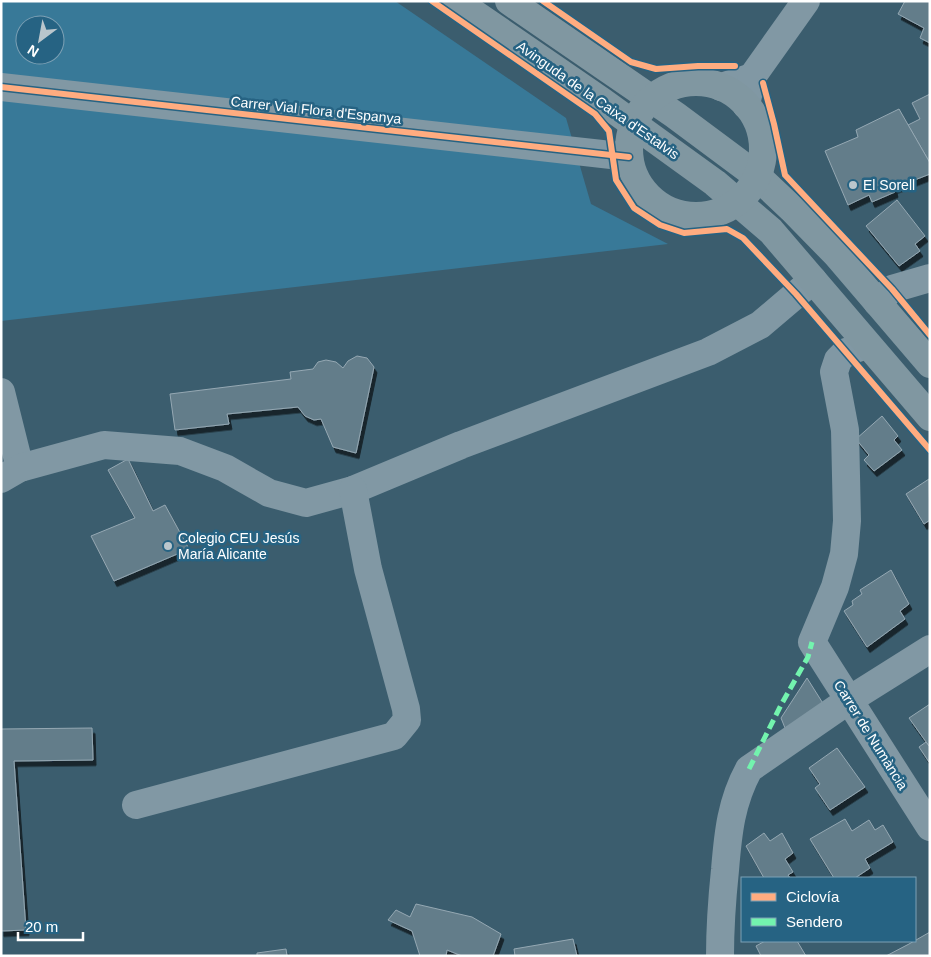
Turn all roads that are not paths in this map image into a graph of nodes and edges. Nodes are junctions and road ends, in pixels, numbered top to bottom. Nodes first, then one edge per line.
1 (456, 1) edge
2 (510, 1) edge
3 (806, 1) edge
4 (752, 76) junction
5 (1, 87) edge
6 (721, 87) junction
7 (651, 98) junction
8 (746, 104) junction
9 (633, 124) junction
10 (629, 157) junction
11 (757, 176) junction
12 (738, 202) junction
13 (930, 278) edge
14 (813, 280) junction
15 (877, 302) junction
16 (867, 345) junction
17 (930, 364) edge
18 (1, 392) edge
19 (930, 417) edge
20 (7, 442) edge
21 (11, 473) edge
22 (353, 490) junction
23 (930, 649) edge
24 (850, 700) junction
25 (136, 805) dead end
26 (930, 827) edge
27 (720, 956) edge

1 - 9 main road, Avinguda de la Caixa d'Estalvis
2 - 7 main road
3 - 4 street
4 - 6 street
4 - 8 street
5 - 10 street, Carrer Vial Flora d'Espanya
6 - 7 main road
6 - 8 main road
7 - 9 main road
7 - 11 main road
8 - 11 main road
9 - 10 main road
9 - 12 main road, Avinguda de la Caixa d'Estalvis
10 - 12 main road
11 - 12 main road
11 - 15 main road
12 - 14 main road, Avinguda de la Caixa d'Estalvis
13 - 15 street
14 - 16 main road, Avinguda de la Caixa d'Estalvis
14 - 22 street
15 - 17 main road
16 - 19 main road, Avinguda de la Caixa d'Estalvis
16 - 24 street, Carrer de Numància
18 - 20 street
20 - 21 street
21 - 22 street
22 - 25 street
23 - 24 street
24 - 26 street, Carrer de Numància
24 - 27 street

